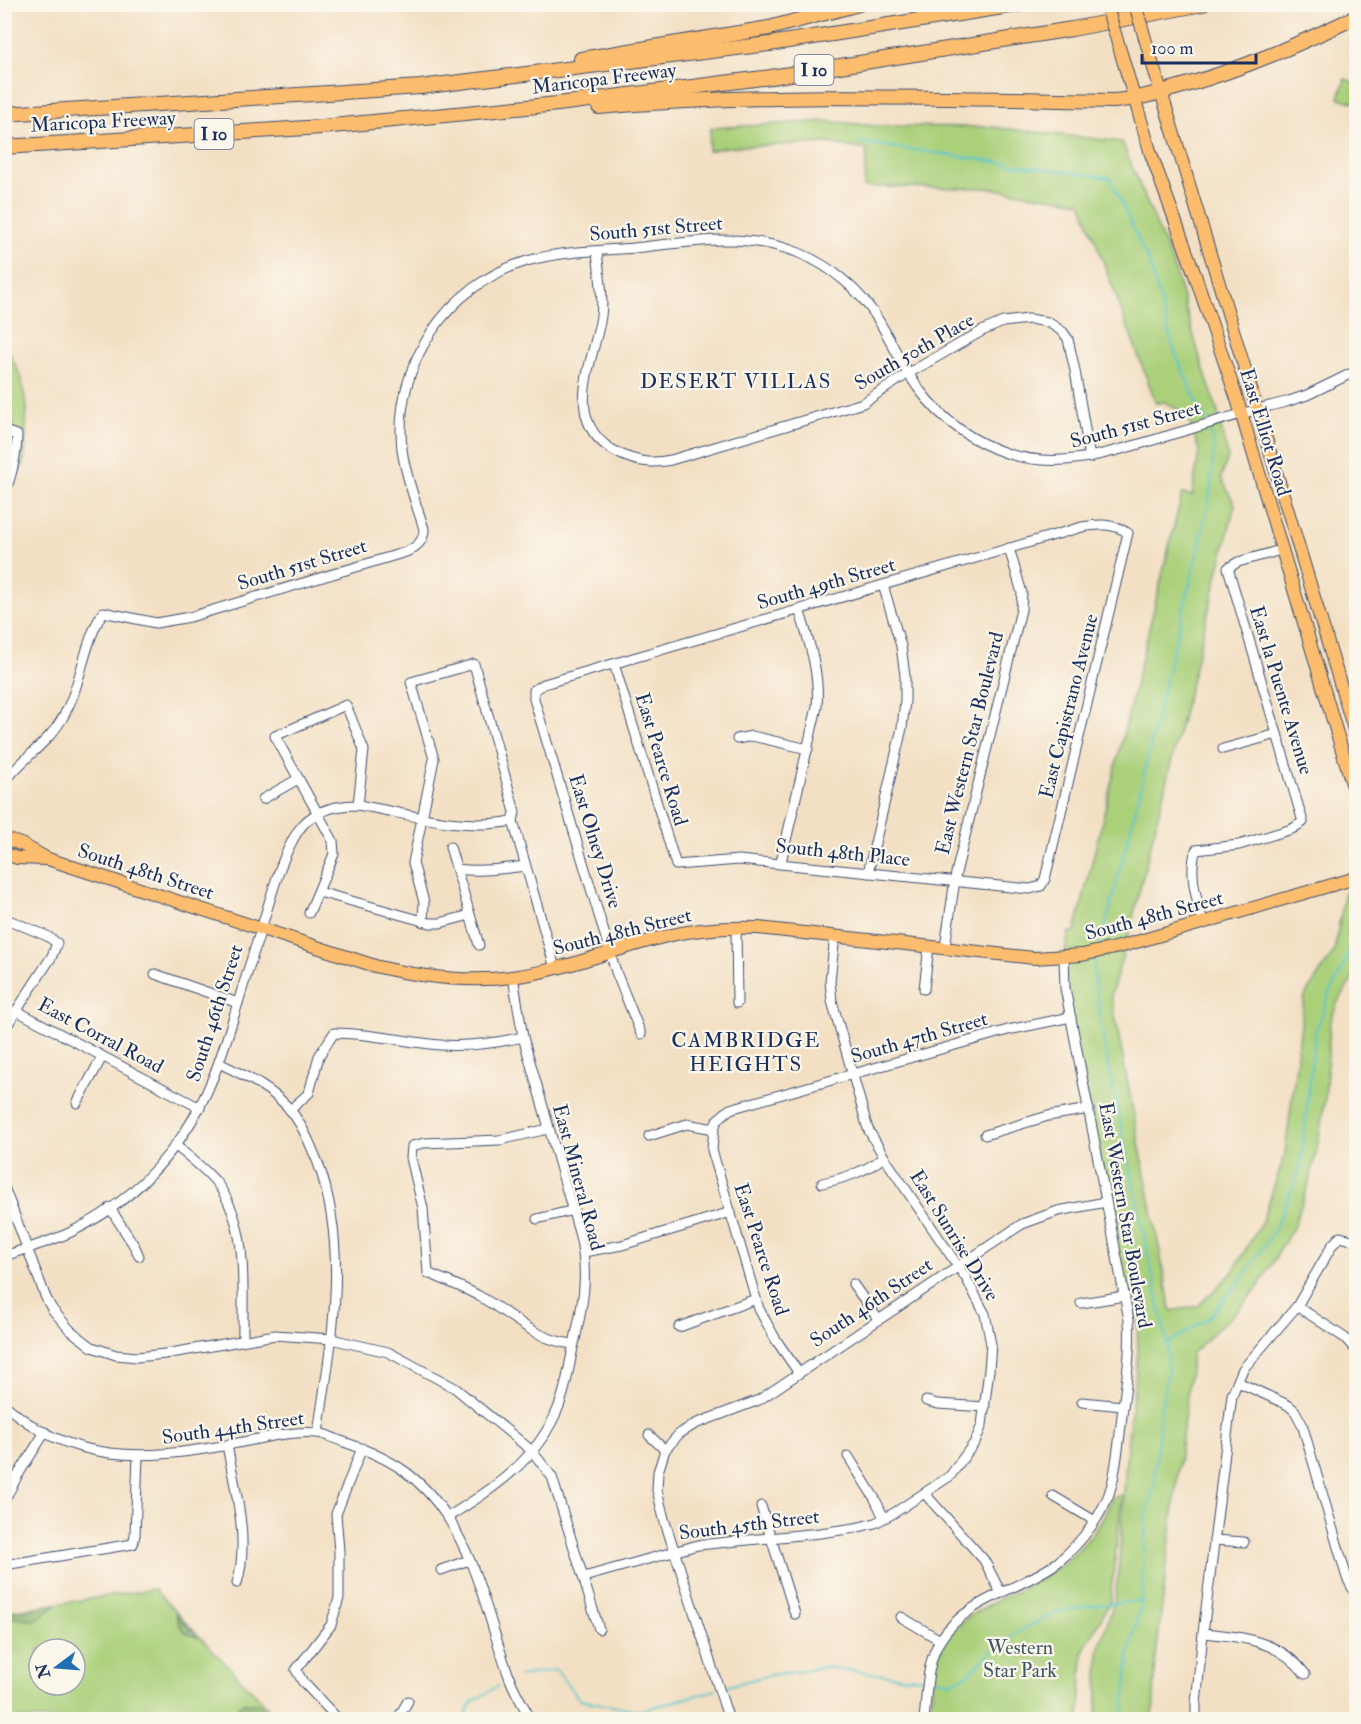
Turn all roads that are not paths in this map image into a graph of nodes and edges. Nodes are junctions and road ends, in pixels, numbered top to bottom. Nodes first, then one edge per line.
1 (859, 4) edge
2 (1022, 4) edge
3 (1106, 4) edge
4 (1135, 4) edge
5 (1203, 4) edge
6 (1356, 17) edge
7 (420, 87) junction
8 (1161, 93) junction
9 (1134, 99) junction
10 (4, 114) edge
11 (423, 118) junction
12 (4, 147) edge
13 (597, 252) junction
14 (1356, 371) edge
15 (909, 373) junction
16 (1259, 410) junction
17 (1241, 415) junction
18 (4, 431) edge
19 (1090, 458) junction
20 (4, 496) edge
21 (1128, 533) joint
22 (1009, 548) junction
23 (1281, 550) junction
24 (883, 585) junction
25 (800, 609) junction
26 (615, 663) junction
27 (1335, 663) junction
28 (1318, 668) junction
29 (534, 690) joint
30 (1276, 734) junction
31 (1356, 736) edge
32 (737, 739) dead end
33 (808, 748) junction
34 (1223, 749) dead end
35 (298, 779) junction
36 (4, 783) edge
37 (1356, 797) edge
38 (263, 799) dead end
39 (358, 805) junction
40 (317, 813) junction
41 (422, 819) junction
42 (513, 821) junction
43 (4, 838) edge
44 (450, 847) dead end
45 (4, 853) edge
46 (48, 859) junction
47 (781, 862) junction
48 (676, 865) joint
49 (525, 866) junction
50 (457, 869) junction
51 (868, 873) junction
52 (1356, 878) edge
53 (954, 883) junction
54 (1041, 886) joint
55 (319, 892) junction
56 (309, 913) dead end
57 (470, 915) junction
58 (4, 918) edge
59 (423, 922) junction
60 (1203, 922) junction
61 (736, 927) junction
62 (261, 929) junction
63 (835, 936) junction
64 (479, 945) dead end
65 (929, 946) junction
66 (945, 947) junction
67 (610, 952) junction
68 (1064, 956) junction
69 (555, 968) junction
70 (155, 974) dead end
71 (513, 977) junction
72 (924, 988) dead end
73 (238, 1003) junction
74 (737, 1004) dead end
75 (16, 1011) junction
76 (1071, 1017) junction
77 (4, 1030) edge
78 (641, 1034) dead end
79 (523, 1037) junction
80 (102, 1056) junction
81 (219, 1063) junction
82 (853, 1075) junction
83 (77, 1103) dead end
84 (200, 1108) junction
85 (1089, 1109) junction
86 (290, 1110) junction
87 (548, 1129) junction
88 (714, 1130) junction
89 (985, 1135) dead end
90 (649, 1136) dead end
91 (175, 1146) junction
92 (884, 1157) junction
93 (822, 1183) dead end
94 (4, 1187) edge
95 (1106, 1202) junction
96 (110, 1208) junction
97 (574, 1210) junction
98 (731, 1212) junction
99 (537, 1220) dead end
100 (1356, 1241) edge
101 (28, 1248) junction
102 (584, 1252) junction
103 (4, 1256) edge
104 (139, 1256) dead end
105 (957, 1266) junction
106 (853, 1284) dead end
107 (1125, 1296) junction
108 (756, 1299) junction
109 (1080, 1304) dead end
110 (1297, 1306) junction
111 (878, 1319) junction
112 (679, 1327) dead end
113 (243, 1339) junction
114 (332, 1339) junction
115 (573, 1344) junction
116 (1356, 1350) edge
117 (799, 1373) junction
118 (1238, 1382) junction
119 (926, 1401) dead end
120 (1082, 1402) dead end
121 (4, 1404) edge
122 (1123, 1406) junction
123 (984, 1407) junction
124 (45, 1432) junction
125 (318, 1433) junction
126 (649, 1435) dead end
127 (227, 1445) junction
128 (362, 1448) junction
129 (665, 1450) junction
130 (532, 1451) junction
131 (138, 1456) junction
132 (848, 1456) dead end
133 (925, 1494) junction
134 (1053, 1496) dead end
135 (4, 1501) edge
136 (761, 1506) dead end
137 (448, 1517) junction
138 (884, 1518) junction
139 (1095, 1521) junction
140 (770, 1537) junction
141 (1214, 1540) junction
142 (1244, 1542) dead end
143 (674, 1551) junction
144 (470, 1560) junction
145 (4, 1565) edge
146 (441, 1570) dead end
147 (584, 1577) junction
148 (237, 1583) dead end
149 (1001, 1593) junction
150 (1356, 1595) edge
151 (795, 1614) dead end
152 (901, 1617) dead end
153 (599, 1629) dead end
154 (1203, 1633) junction
155 (940, 1640) junction
156 (1305, 1674) dead end
157 (408, 1701) dead end
158 (339, 1719) edge
159 (397, 1719) edge
160 (531, 1719) edge
161 (729, 1719) edge
162 (924, 1719) edge
163 (1197, 1719) edge

1 - 7 highway
2 - 7 highway, Maricopa Freeway / I 10
3 - 9 main road, East Elliot Road, bridge
4 - 8 main road, East Elliot Road, bridge
5 - 11 highway, Maricopa Freeway / I 10
6 - 8 highway
7 - 10 highway, Maricopa Freeway / I 10
8 - 9 highway
8 - 16 main road, East Elliot Road
9 - 11 highway
9 - 17 main road, East Elliot Road
11 - 12 highway, Maricopa Freeway / I 10
13 - 15 street, South 51st Street
13 - 15 street, South 50th Place
13 - 36 street, South 51st Street
14 - 16 street, South 51st Street
15 - 19 street, South 51st Street
15 - 19 street, South 50th Place
16 - 17 street, South 51st Street
16 - 27 main road, East Elliot Road
17 - 19 street, South 51st Street
17 - 23 main road, East Elliot Road
18 - 20 street
21 - 22 street, South 49th Street
21 - 54 street, East Capistrano Avenue
22 - 24 street, South 49th Street
22 - 53 street, East Western Star Boulevard
23 - 28 main road, East Elliot Road
23 - 30 street, East la Puente Avenue
24 - 25 street, South 49th Street
24 - 51 street
25 - 26 street, South 49th Street
25 - 33 street
26 - 29 street, South 49th Street
26 - 48 street, East Pearce Road
27 - 28 main road
27 - 31 main road, East Elliot Road
28 - 37 main road, East Elliot Road
29 - 67 street, East Olney Drive
30 - 34 street
30 - 60 street, East la Puente Avenue
32 - 33 street
33 - 47 street
35 - 38 street
35 - 39 street
35 - 40 street
39 - 40 street
39 - 41 street
40 - 55 street
40 - 62 street
41 - 42 street
41 - 42 street
41 - 59 street
42 - 49 street
43 - 46 main road, South 48th Street
44 - 50 street
45 - 46 main road, South 48th Street
46 - 62 main road, South 48th Street
47 - 48 street, South 48th Place
47 - 51 street, South 48th Place
49 - 50 street
49 - 69 street
50 - 57 street
51 - 53 street, South 48th Place
52 - 60 main road, South 48th Street
53 - 54 street, South 48th Place
53 - 66 street, East Western Star Boulevard
55 - 56 street
55 - 59 street
57 - 59 street
57 - 64 street
58 - 75 street
60 - 68 main road, South 48th Street
61 - 63 main road, South 48th Street
61 - 67 main road, South 48th Street
61 - 74 street
62 - 71 main road, South 48th Street
62 - 73 street, South 46th Street
63 - 65 main road, South 48th Street
63 - 82 street, East Sunrise Drive
65 - 66 main road, South 48th Street
65 - 72 street
66 - 68 main road, South 48th Street
67 - 69 main road, South 48th Street
67 - 78 street, East Olney Drive
68 - 76 street, East Western Star Boulevard
69 - 71 main road, South 48th Street
70 - 73 street
71 - 79 street, East Mineral Road
73 - 81 street, South 46th Street
75 - 77 street
75 - 80 street, East Corral Road
76 - 82 street, South 47th Street
76 - 85 street, East Western Star Boulevard
79 - 86 street
79 - 87 street, East Mineral Road
80 - 83 street
80 - 84 street, East Corral Road
81 - 84 street, South 46th Street
81 - 86 street
82 - 88 street, South 47th Street
82 - 92 street, East Sunrise Drive
84 - 91 street, South 46th Street
85 - 89 street
85 - 95 street, East Western Star Boulevard
86 - 114 street
87 - 97 street, East Mineral Road
87 - 115 street
88 - 90 street
88 - 98 street, East Pearce Road
91 - 96 street, South 46th Street
91 - 113 street
92 - 93 street
92 - 105 street, East Sunrise Drive
94 - 101 street
95 - 105 street, South 46th Street
95 - 107 street, East Western Star Boulevard
96 - 101 street, South 46th Street
96 - 104 street
97 - 99 street
97 - 102 street, East Mineral Road
98 - 102 street
98 - 108 street, East Pearce Road
100 - 110 street
101 - 103 street, South 46th Street
101 - 113 street
102 - 115 street, East Mineral Road
105 - 111 street, South 46th Street
105 - 123 street, East Sunrise Drive
106 - 111 street
107 - 109 street
107 - 122 street, East Western Star Boulevard
108 - 112 street
108 - 117 street, East Pearce Road
110 - 116 street
110 - 118 street
111 - 117 street, South 46th Street
113 - 114 street
114 - 125 street
114 - 130 street
115 - 130 street, East Mineral Road
117 - 129 street, South 46th Street
118 - 141 street
118 - 150 street
119 - 123 street
120 - 122 street
121 - 124 street, South 44th Street
122 - 139 street, East Western Star Boulevard
123 - 133 street, East Sunrise Drive
124 - 131 street, South 44th Street
124 - 135 street
125 - 127 street, South 44th Street
125 - 128 street, South 44th Street
126 - 129 street
127 - 131 street, South 44th Street
127 - 148 street
128 - 137 street, South 44th Street
128 - 158 street
129 - 143 street
130 - 137 street, East Mineral Road
130 - 147 street
131 - 145 street
132 - 138 street
133 - 138 street, East Sunrise Drive
133 - 149 street
134 - 139 street
136 - 140 street
137 - 144 street, South 44th Street
138 - 140 street, South 45th Street
139 - 149 street, East Western Star Boulevard
140 - 143 street, South 45th Street
140 - 151 street
141 - 142 street
141 - 154 street
143 - 147 street, South 45th Street
143 - 161 street
144 - 146 street
144 - 160 street, South 44th Street
147 - 153 street
149 - 155 street, East Western Star Boulevard
152 - 155 street
154 - 156 street
154 - 163 street
155 - 162 street, East Western Star Boulevard
157 - 159 street

